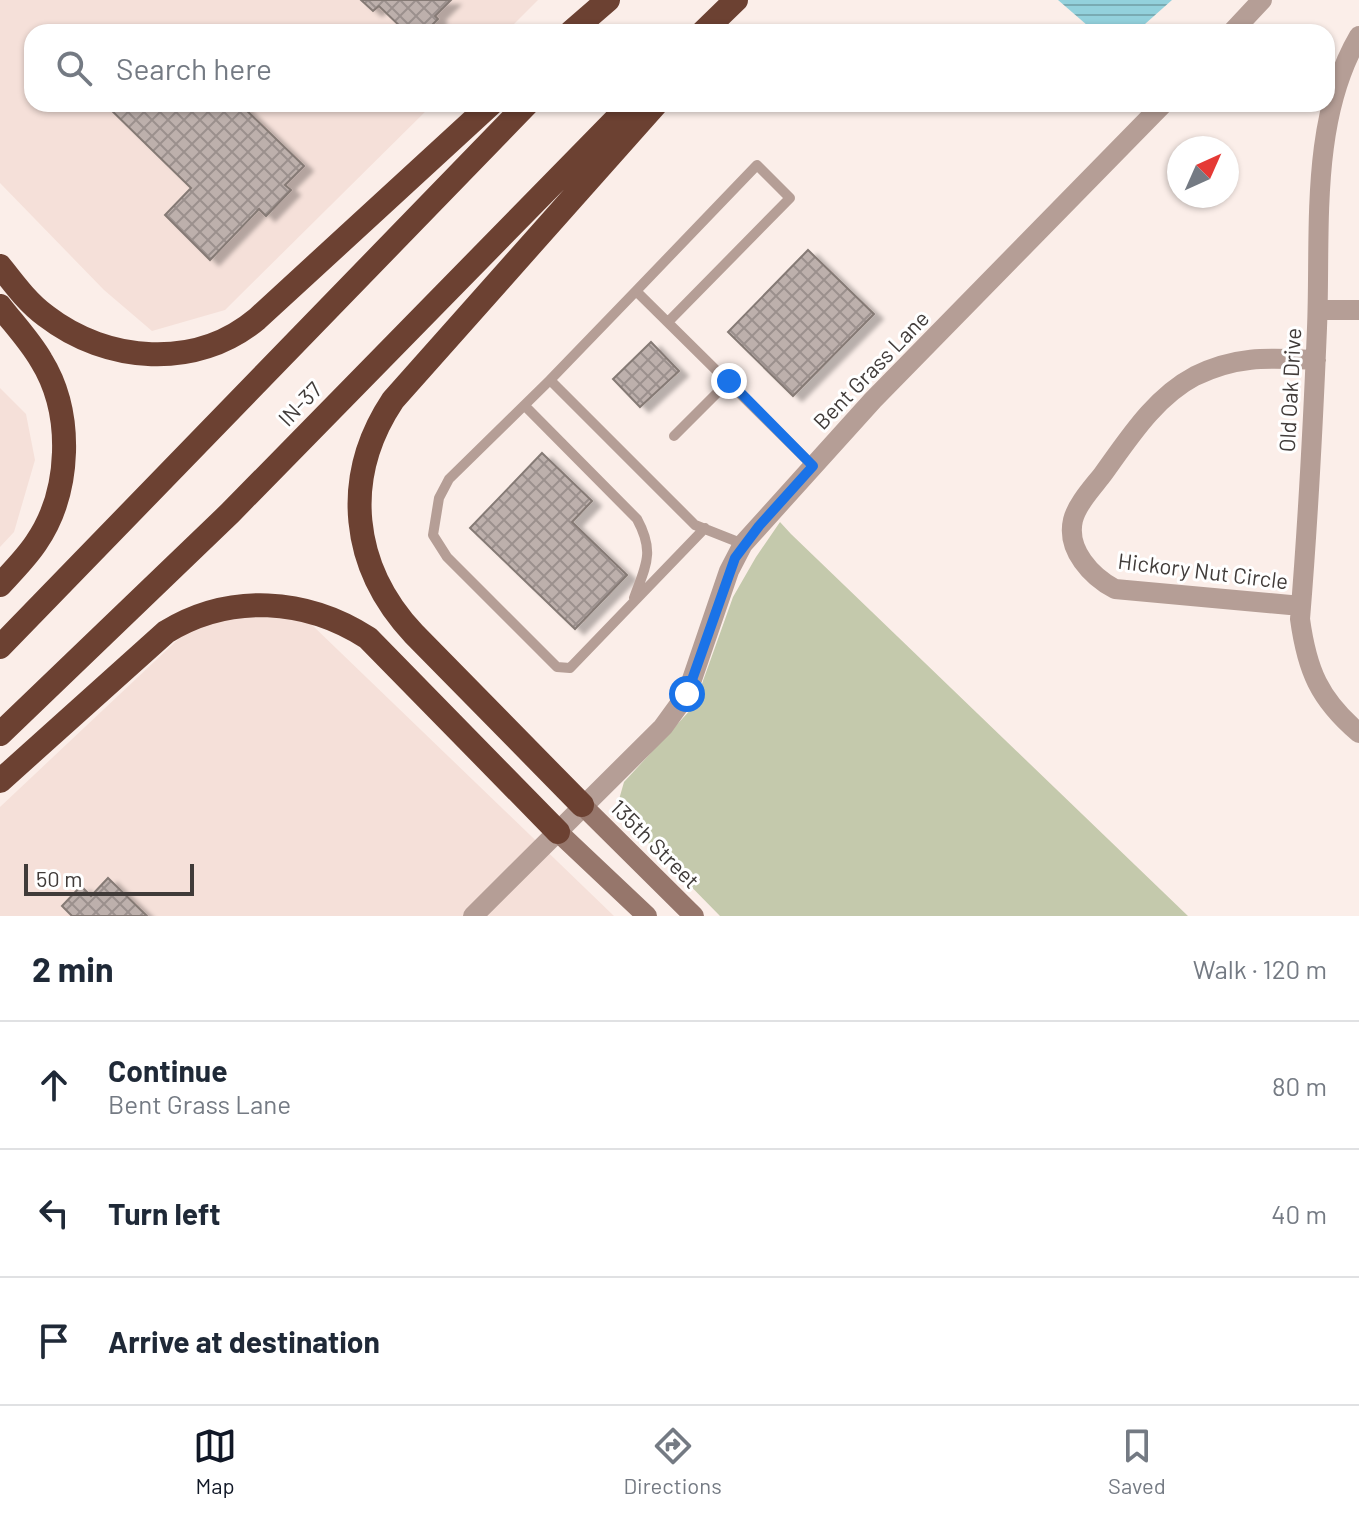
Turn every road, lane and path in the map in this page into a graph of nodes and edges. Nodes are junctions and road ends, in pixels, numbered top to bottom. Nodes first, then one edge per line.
1 (608, 0) edge
2 (625, 0) edge
3 (1262, 0) edge
4 (733, 2) edge
5 (580, 24) edge
6 (604, 24) edge
7 (711, 24) edge
8 (717, 24) edge
9 (1240, 24) edge
10 (1359, 36) edge
11 (1335, 97) edge
12 (482, 112) edge
13 (519, 112) edge
14 (623, 112) edge
15 (649, 112) edge
16 (1155, 112) edge
17 (1332, 112) edge
18 (0, 266) edge
19 (636, 291) junction
20 (0, 306) edge
21 (1318, 310) junction
22 (1359, 310) edge
23 (669, 321) junction
24 (1316, 360) junction
25 (550, 380) junction
26 (729, 381) junction
27 (525, 406) junction
28 (674, 436) dead end
29 (813, 466) junction
30 (705, 528) junction
31 (743, 544) junction
32 (0, 585) edge
33 (632, 603) junction
34 (1301, 606) junction
35 (0, 647) edge
36 (1359, 733) edge
37 (0, 734) edge
38 (0, 781) edge
39 (582, 805) junction
40 (558, 832) junction
41 (473, 916) edge
42 (647, 916) edge
43 (694, 916) edge

1 - 5 highway
2 - 6 highway
3 - 9 street
4 - 7 highway
4 - 8 highway
10 - 11 street, Old Oak Drive
12 - 18 highway
13 - 35 highway, IN-37
14 - 37 highway, IN-37
15 - 39 highway
16 - 29 street, Bent Grass Lane
17 - 21 street, Old Oak Drive
19 - 23 lane
19 - 23 lane
19 - 25 lane
20 - 32 highway
21 - 22 street
21 - 24 street, Old Oak Drive
23 - 26 lane
24 - 34 street, Old Oak Drive
24 - 34 street, Hickory Nut Circle
25 - 27 lane
25 - 30 lane
26 - 28 lane
26 - 29 lane
27 - 33 lane
27 - 33 lane
29 - 31 street, Bent Grass Lane
30 - 31 lane
30 - 33 lane
31 - 39 street, Bent Grass Lane
34 - 36 street, Old Oak Drive
38 - 40 highway
39 - 40 street, Bent Grass Lane
39 - 43 street, 135th Street
40 - 41 street, Bent Grass Lane
40 - 42 street

